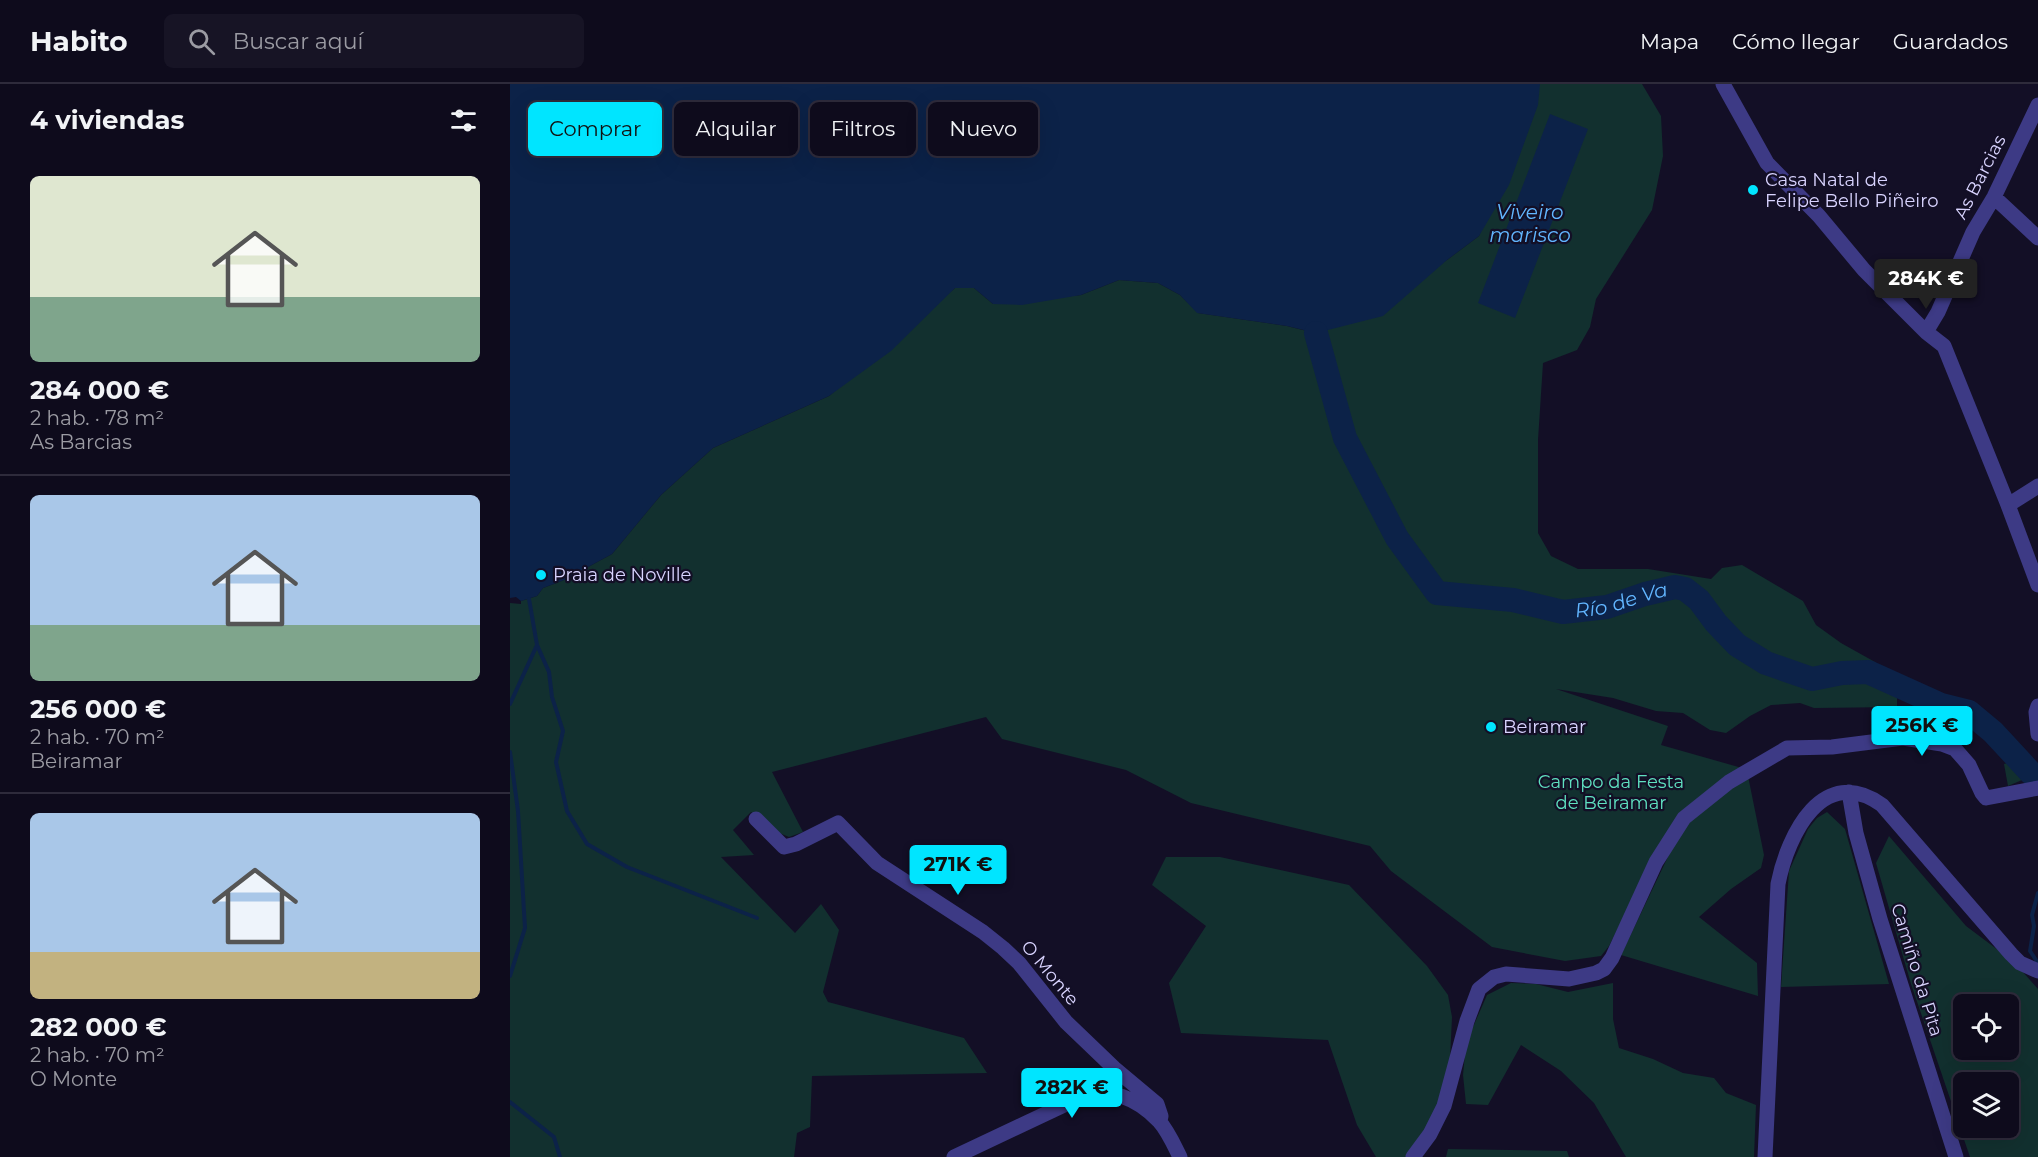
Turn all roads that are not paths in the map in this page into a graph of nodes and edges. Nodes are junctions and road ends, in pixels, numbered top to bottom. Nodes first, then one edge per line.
1 (1723, 84) edge
2 (2038, 105) edge
3 (1994, 197) junction
4 (2038, 238) edge
5 (1926, 332) junction
6 (2038, 486) edge
7 (2008, 505) junction
8 (2038, 585) edge
9 (2038, 706) edge
10 (2038, 734) edge
11 (2038, 788) edge
12 (1849, 792) junction
13 (756, 819) dead end
14 (2038, 971) edge
15 (1114, 1068) junction
16 (1106, 1092) junction
17 (1160, 1121) junction
18 (954, 1157) edge
19 (1180, 1157) edge
20 (1413, 1157) edge
21 (1765, 1157) edge
22 (1956, 1157) edge

1 - 5 street
2 - 3 street, As Barcias
3 - 4 street
3 - 5 street, As Barcias
5 - 7 street
6 - 7 street
7 - 8 street
9 - 10 street
11 - 20 street
12 - 14 street
12 - 21 street
12 - 22 street, Camiño da Pita
13 - 15 street, O Monte
15 - 16 street
15 - 17 street
16 - 17 street
16 - 18 street
17 - 19 street

